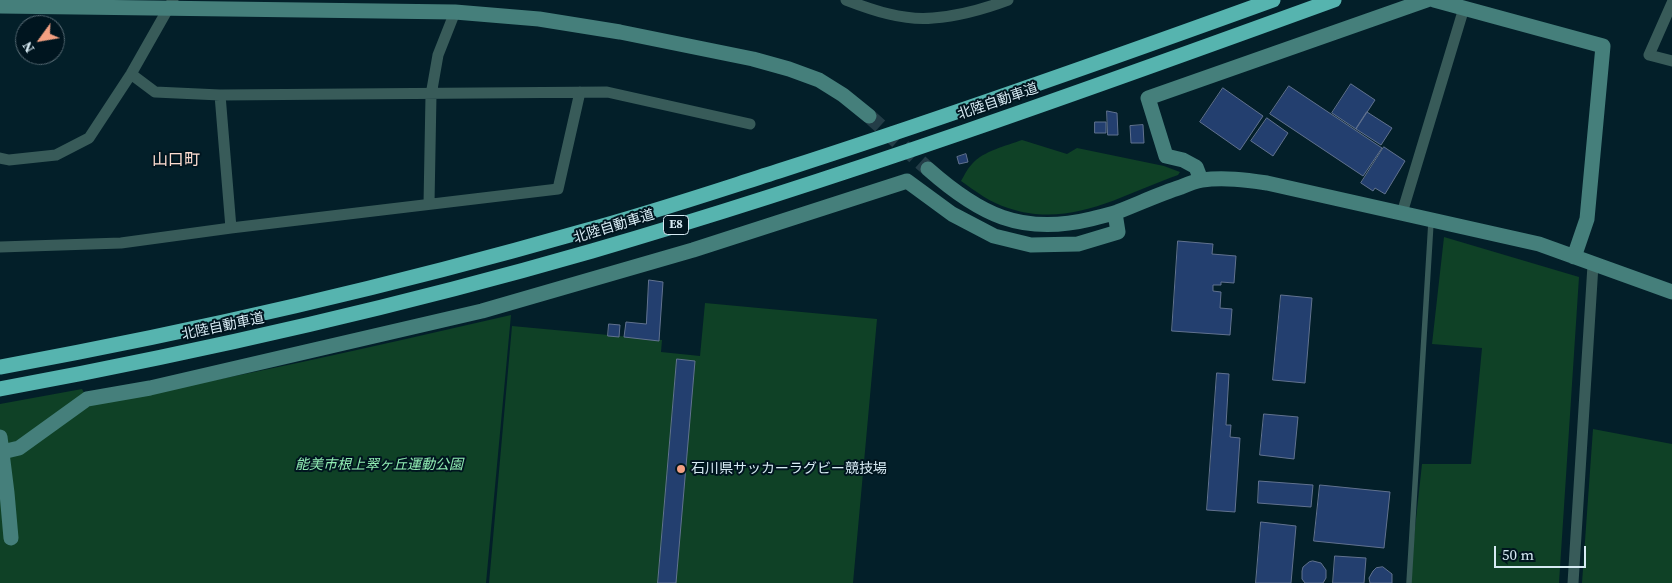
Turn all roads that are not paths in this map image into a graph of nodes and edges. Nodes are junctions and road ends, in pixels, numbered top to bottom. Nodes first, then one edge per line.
1 (846, 0) edge
2 (1008, 0) edge
3 (1273, 0) edge
4 (1334, 0) edge
5 (1427, 0) edge
6 (1434, 0) edge
7 (1672, 3) edge
8 (170, 4) edge
9 (0, 6) edge
10 (456, 6) edge
11 (1464, 8) junction
12 (1672, 61) edge
13 (131, 74) junction
14 (580, 92) junction
15 (220, 95) junction
16 (431, 95) junction
17 (869, 116) tunnel mouth
18 (750, 124) dead end
19 (0, 158) edge
20 (928, 169) tunnel mouth
21 (1201, 180) junction
22 (429, 204) junction
23 (1115, 213) junction
24 (1402, 213) junction
25 (1431, 220) junction
26 (231, 228) junction
27 (0, 247) edge
28 (1574, 258) junction
29 (1593, 265) junction
30 (1672, 292) edge
31 (0, 367) edge
32 (0, 389) edge
33 (1, 444) edge
34 (7, 526) edge
35 (1409, 583) edge
36 (1573, 583) edge

1 - 2 street
3 - 31 highway, 北陸自動車道 / E8
4 - 32 highway, 北陸自動車道 / E8
5 - 21 street
6 - 11 street
7 - 12 street
8 - 9 street
8 - 10 street
8 - 13 street
10 - 16 street
10 - 17 street
11 - 24 street
11 - 28 street
13 - 15 street
13 - 19 street
14 - 16 street
14 - 18 street
14 - 22 street
15 - 16 street
15 - 26 street
16 - 22 street
20 - 23 street
21 - 23 street
21 - 24 street
22 - 26 street
23 - 33 street
24 - 25 street
25 - 28 street
25 - 35 lane
26 - 27 street
28 - 29 street
29 - 30 street
29 - 36 street
33 - 34 street

